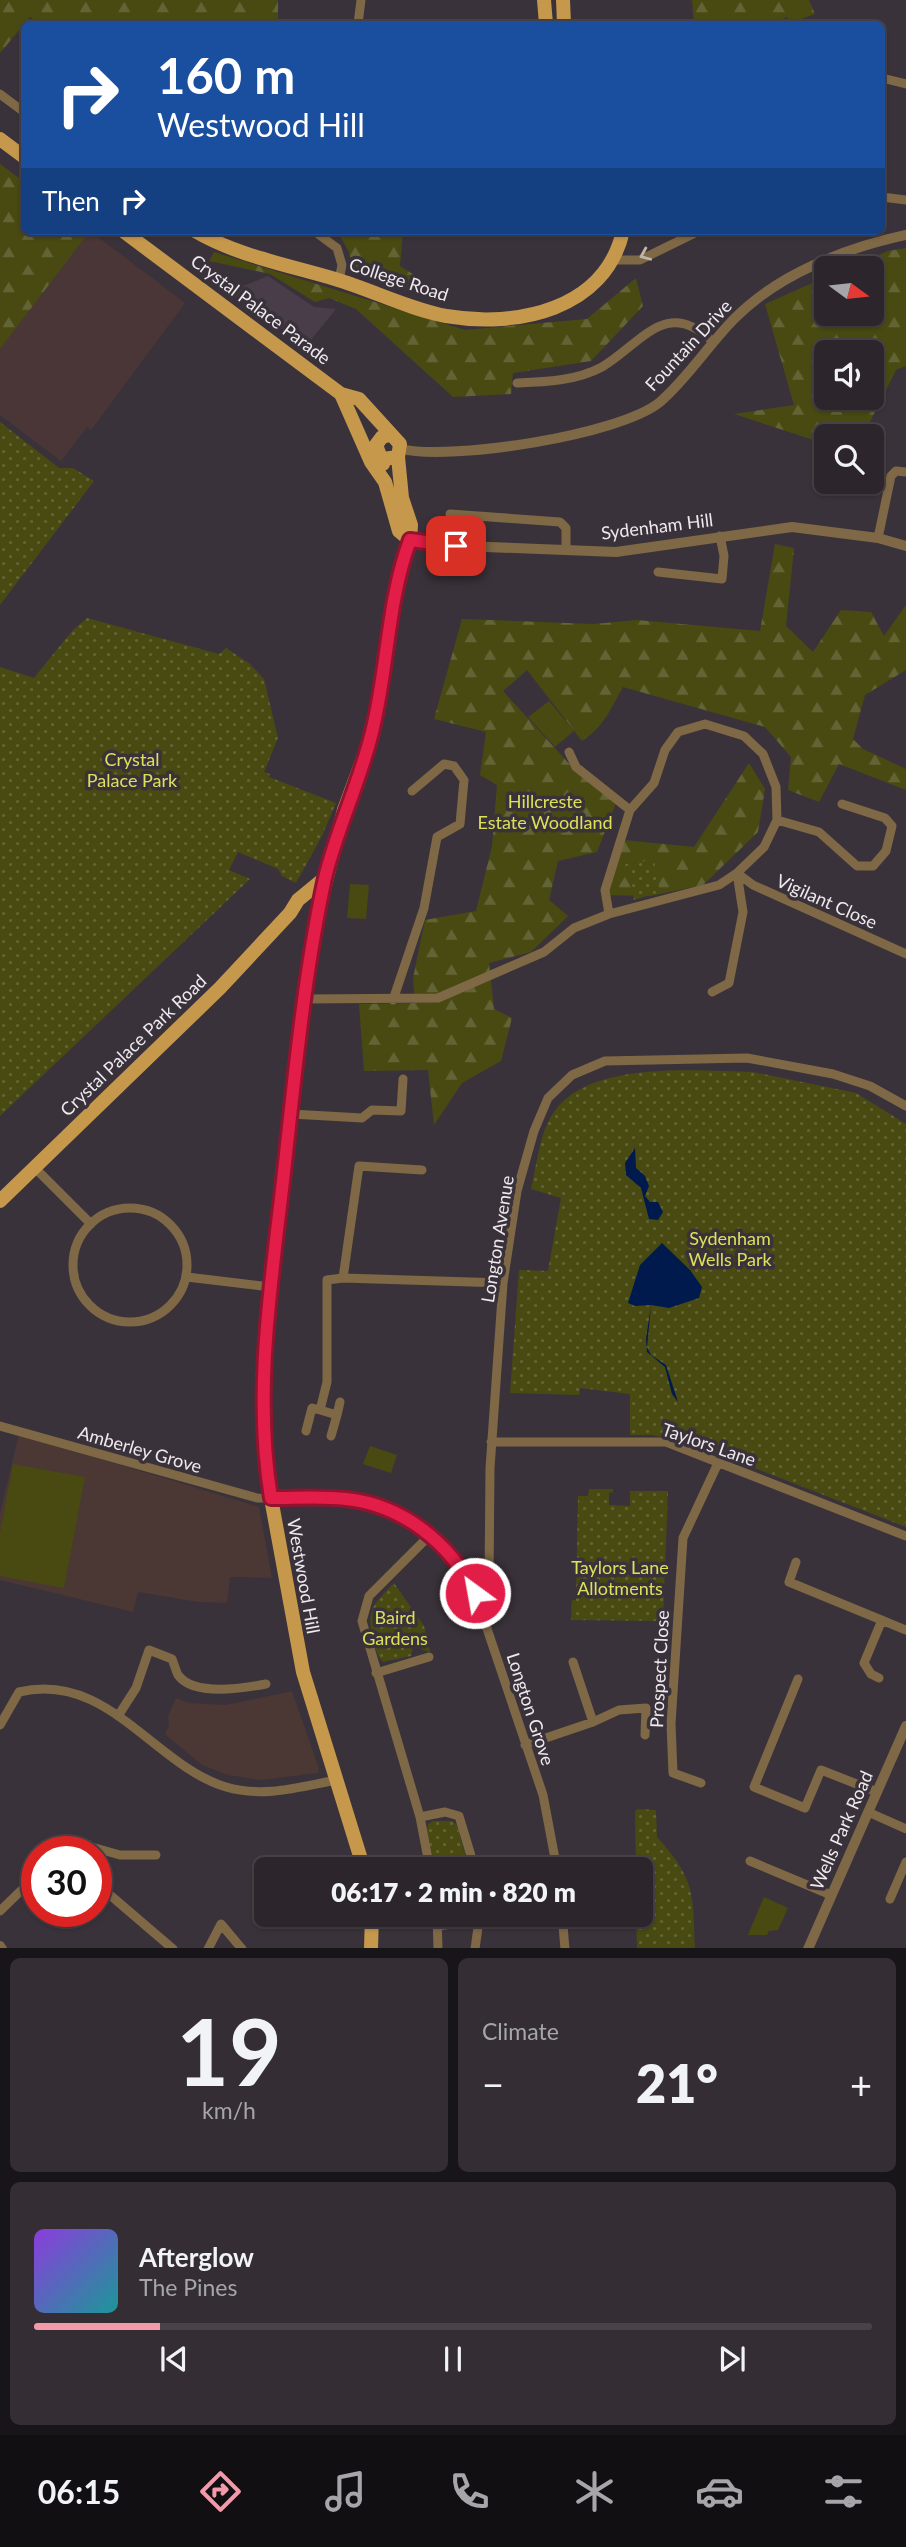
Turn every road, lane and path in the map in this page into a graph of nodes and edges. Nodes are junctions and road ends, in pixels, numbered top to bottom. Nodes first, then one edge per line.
1 (361, 0) edge
2 (544, 0) edge
3 (563, 0) edge
4 (358, 21) edge
5 (547, 21) edge
6 (564, 21) edge
7 (885, 79) edge
8 (906, 84) edge
9 (0, 93) edge
10 (21, 110) edge
11 (0, 139) edge
12 (21, 156) edge
13 (885, 197) edge
14 (906, 200) edge
15 (132, 235) edge
16 (202, 235) edge
17 (320, 235) edge
18 (622, 235) edge
19 (689, 235) edge
20 (906, 235) edge
21 (614, 260) junction
22 (339, 280) junction
23 (713, 342) junction
24 (517, 383) dead end
25 (344, 400) junction
26 (389, 435) junction
27 (371, 449) junction
28 (399, 453) junction
29 (383, 459) junction
30 (906, 471) edge
31 (385, 482) junction
32 (450, 514) dead end
33 (720, 536) junction
34 (878, 538) junction
35 (410, 540) junction
36 (906, 546) edge
37 (566, 550) junction
38 (658, 572) dead end
39 (569, 752) dead end
40 (412, 790) dead end
41 (842, 804) dead end
42 (631, 810) junction
43 (777, 820) junction
44 (331, 857) junction
45 (737, 873) junction
46 (326, 877) junction
47 (294, 907) junction
48 (319, 909) junction
49 (609, 914) junction
50 (906, 954) edge
51 (712, 992) dead end
52 (304, 999) junction
53 (393, 1000) junction
54 (403, 1079) dead end
55 (906, 1106) edge
56 (291, 1114) junction
57 (35, 1168) junction
58 (422, 1170) dead end
59 (0, 1201) edge
60 (91, 1224) junction
61 (187, 1277) junction
62 (343, 1278) junction
63 (503, 1283) junction
64 (270, 1287) junction
65 (341, 1402) dead end
66 (320, 1410) junction
67 (337, 1415) junction
68 (0, 1426) edge
69 (306, 1431) dead end
70 (331, 1436) dead end
71 (491, 1442) junction
72 (719, 1461) junction
73 (271, 1498) junction
74 (430, 1535) junction
75 (906, 1536) edge
76 (796, 1562) dead end
77 (475, 1593) junction
78 (882, 1620) junction
79 (906, 1630) edge
80 (429, 1657) dead end
81 (573, 1662) dead end
82 (376, 1673) junction
83 (879, 1678) dead end
84 (798, 1679) dead end
85 (266, 1684) dead end
86 (2, 1713) edge
87 (118, 1716) junction
88 (593, 1722) junction
89 (0, 1725) edge
90 (906, 1726) edge
91 (645, 1735) dead end
92 (525, 1745) junction
93 (336, 1780) junction
94 (701, 1783) dead end
95 (877, 1792) junction
96 (868, 1812) junction
97 (420, 1817) junction
98 (906, 1829) edge
99 (112, 1853) edge
100 (156, 1855) dead end
101 (360, 1857) edge
102 (428, 1857) edge
103 (471, 1857) edge
104 (555, 1857) edge
105 (750, 1861) dead end
106 (906, 1862) edge
107 (21, 1891) edge
108 (831, 1895) junction
109 (112, 1897) edge
110 (890, 1899) dead end
111 (0, 1911) edge
112 (372, 1927) edge
113 (438, 1927) edge
114 (478, 1927) edge
115 (563, 1927) edge
116 (173, 1948) edge
117 (208, 1948) edge
118 (242, 1948) edge
119 (372, 1948) edge
120 (438, 1948) edge
121 (475, 1948) edge
122 (565, 1948) edge
123 (808, 1948) edge

1 - 4 street
2 - 5 main road
3 - 6 main road
7 - 8 street
9 - 10 street
11 - 12 main road
13 - 14 street
15 - 25 main road, Crystal Palace Parade
16 - 22 main road, College Road
17 - 22 street
18 - 21 main road
19 -> 21 street
20 - 23 street, Fountain Drive
21 - 22 main road, College Road
23 - 24 street
23 - 28 street, Fountain Drive
25 - 26 main road, Crystal Palace Parade
25 - 27 main road, Crystal Palace Parade
26 - 27 main road
26 - 28 main road, Crystal Palace Parade
27 - 29 main road
27 - 31 main road
28 - 29 main road
28 - 35 main road, Westwood Hill
29 - 31 main road
30 - 34 street
31 - 35 main road
32 - 37 street
33 - 34 street, Sydenham Hill
33 - 37 street, Sydenham Hill
33 - 38 street
34 - 36 street, Sydenham Hill
35 - 37 street, Sydenham Hill
35 - 44 main road, Westwood Hill
39 - 42 street
40 - 53 street
41 - 43 street
42 - 43 street
42 - 49 street
43 - 45 street
44 - 46 main road, Westwood Hill
44 - 47 main road
45 - 49 street
45 - 50 street, Vigilant Close
45 - 51 street
46 - 47 main road, Crystal Palace Park Road
46 - 48 main road, Westwood Hill
47 - 48 main road
47 - 57 main road, Crystal Palace Park Road
48 - 52 main road, Westwood Hill
49 - 53 street
52 - 53 street
52 - 56 main road, Westwood Hill
54 - 56 street
55 - 63 street, Longton Avenue
56 - 64 main road, Westwood Hill
57 - 59 main road, Crystal Palace Park Road
57 - 60 street
58 - 62 street
60 - 61 street
60 - 61 street
61 - 64 street
62 - 63 street
62 - 66 street
63 - 71 street, Longton Avenue
64 - 73 main road, Westwood Hill
65 - 67 street
66 - 67 street
66 - 69 street
67 - 70 street
68 - 73 street, Amberley Grove
71 - 72 street, Taylors Lane
71 - 77 street, Longton Avenue
72 - 75 street, Taylors Lane
72 - 94 street, Prospect Close
73 - 74 street, Longton Grove
73 - 93 main road, Westwood Hill
74 - 77 street, Longton Grove
74 - 82 street
76 - 78 street
77 - 92 street, Longton Grove
78 - 79 street
78 - 83 street
80 - 82 street
81 - 88 street
82 - 97 street
84 - 95 street
85 - 87 street
86 - 87 street
86 - 89 street
87 - 93 street
88 - 91 street
88 - 92 street
90 - 95 street, Wells Park Road
92 - 104 street, Longton Grove
93 - 101 main road, Westwood Hill
95 - 96 street, Wells Park Road
96 - 98 street
96 - 108 street, Wells Park Road
97 - 102 street
97 - 103 street
99 - 100 street
105 - 108 street
106 - 110 street
107 - 111 street
108 - 123 street, Wells Park Road
109 - 116 street
112 - 119 main road
113 - 120 street
114 - 121 street
115 - 122 street
117 - 118 street

